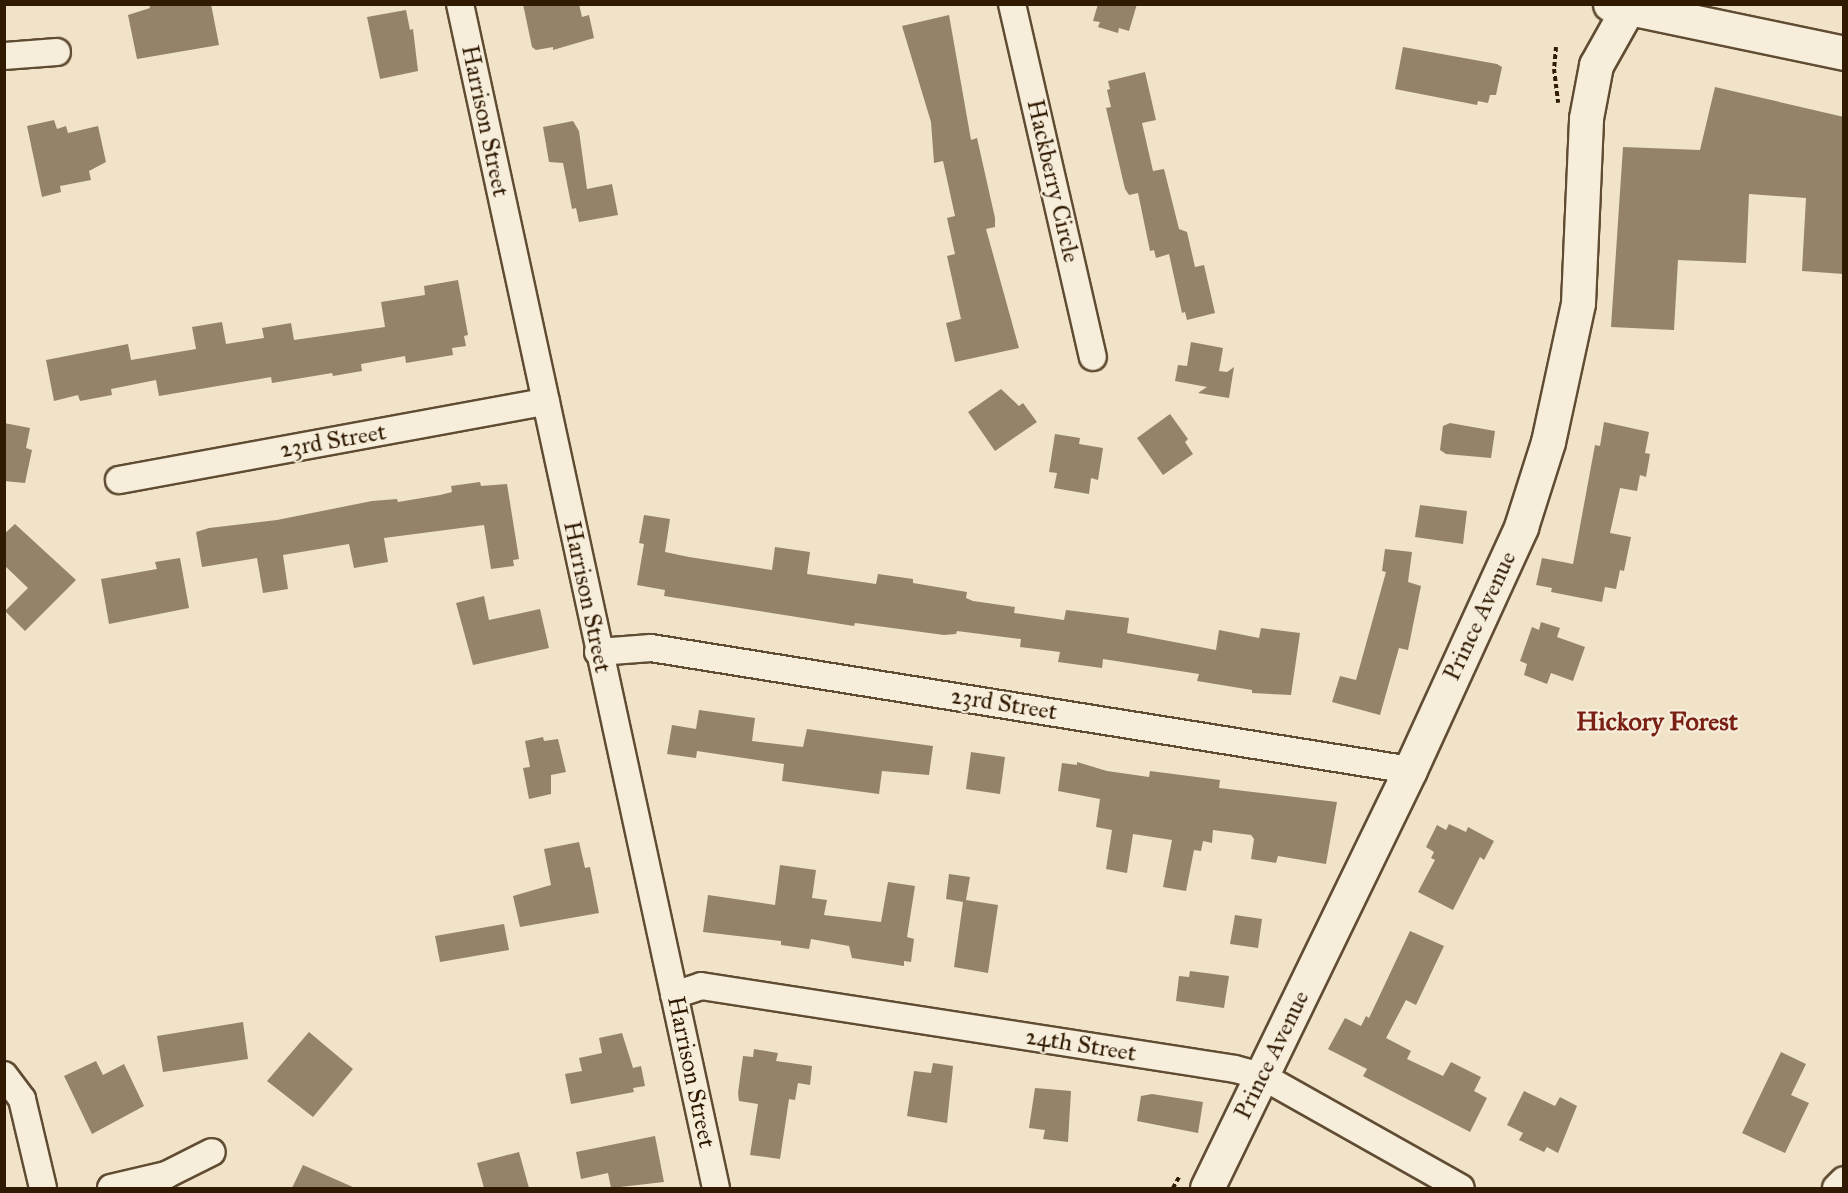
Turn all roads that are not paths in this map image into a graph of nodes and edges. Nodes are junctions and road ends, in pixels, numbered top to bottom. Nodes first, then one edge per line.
1 (460, 4) edge
2 (1012, 4) edge
3 (1622, 6) edge
4 (57, 52) dead end
5 (1844, 53) edge
6 (4, 56) edge
7 (1093, 357) dead end
8 (546, 402) junction
9 (119, 480) dead end
10 (598, 652) junction
11 (1410, 770) junction
12 (674, 995) junction
13 (5, 1075) edge
14 (1262, 1076) junction
15 (212, 1152) dead end
16 (1195, 1178) edge
17 (1844, 1180) edge
18 (44, 1188) edge
19 (111, 1188) edge
20 (716, 1188) edge
21 (1461, 1188) edge
22 (1836, 1188) edge

1 - 8 street, Harrison Street
2 - 7 street, Hackberry Circle
3 - 5 street
3 - 11 street, Prince Avenue
4 - 6 street
8 - 9 street, 23rd Street
8 - 10 street, Harrison Street
10 - 11 street, 23rd Street
10 - 12 street, Harrison Street
11 - 14 street, Prince Avenue
12 - 14 street, 24th Street
12 - 20 street, Harrison Street
13 - 18 street
14 - 16 street, Prince Avenue
14 - 21 street, 24th Street
15 - 19 street
17 - 22 street

